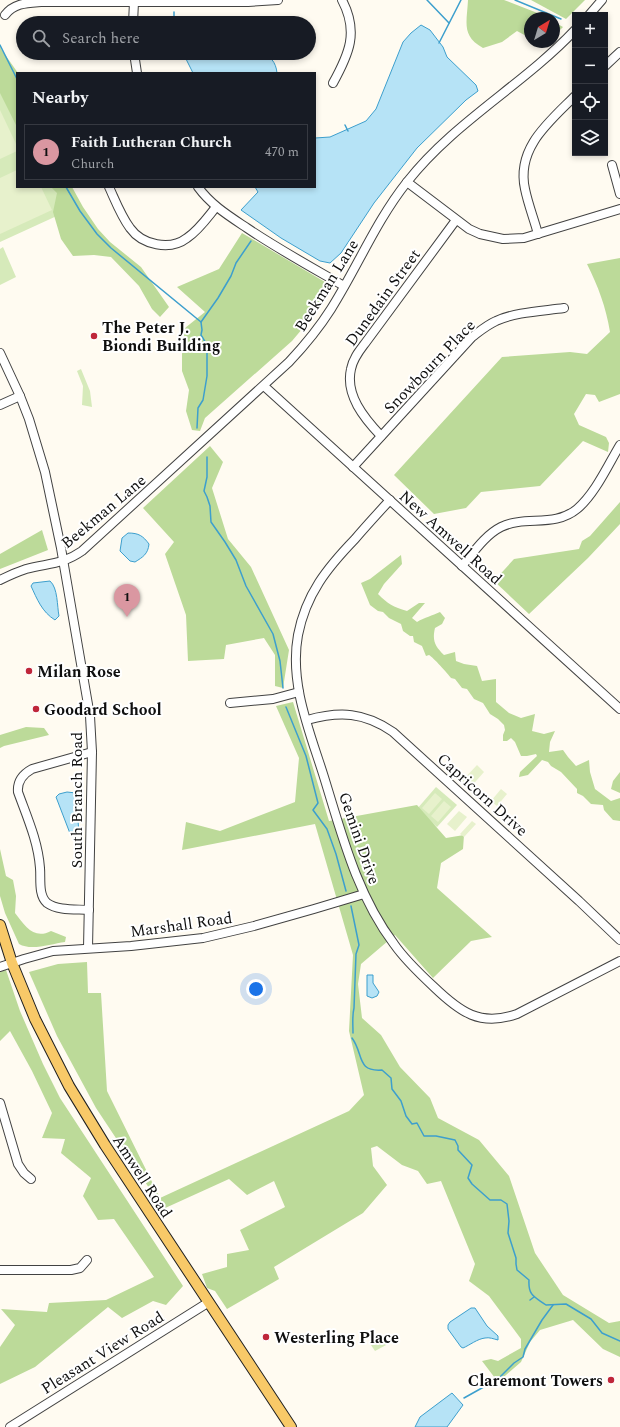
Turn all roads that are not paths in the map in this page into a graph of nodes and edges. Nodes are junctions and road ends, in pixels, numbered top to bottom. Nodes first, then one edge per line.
1 (278, 0) edge
2 (342, 0) edge
3 (602, 0) edge
4 (73, 1) edge
5 (248, 1) edge
6 (134, 2) junction
7 (592, 12) edge
8 (5, 15) dead end
9 (133, 16) edge
10 (572, 33) edge
11 (618, 57) edge
12 (134, 60) edge
13 (608, 64) edge
14 (135, 72) edge
15 (333, 83) dead end
16 (572, 99) edge
17 (612, 165) dead end
18 (407, 182) junction
19 (110, 188) edge
20 (199, 188) edge
21 (620, 194) edge
22 (216, 207) junction
23 (620, 209) edge
24 (456, 220) junction
25 (538, 234) junction
26 (344, 286) junction
27 (564, 308) dead end
28 (0, 353) edge
29 (264, 386) junction
30 (20, 396) junction
31 (0, 405) edge
32 (381, 436) junction
33 (620, 445) edge
34 (353, 467) junction
35 (390, 500) junction
36 (63, 562) junction
37 (462, 566) junction
38 (0, 580) edge
39 (299, 692) junction
40 (230, 703) dead end
41 (620, 709) edge
42 (307, 720) junction
43 (92, 752) junction
44 (364, 894) junction
45 (89, 910) junction
46 (0, 925) edge
47 (620, 940) edge
48 (88, 948) junction
49 (620, 961) edge
50 (12, 963) junction
51 (0, 967) edge
52 (0, 1103) edge
53 (32, 1180) dead end
54 (87, 1260) dead end
55 (0, 1270) edge
56 (208, 1302) junction
57 (10, 1427) edge
58 (291, 1427) edge

1 - 5 street
2 - 15 street
3 - 7 street
4 - 6 street
4 - 8 street
5 - 6 street
6 - 9 street
10 - 18 street, Beekman Lane
11 - 13 street
12 - 14 street
16 - 25 street
17 - 21 street
18 - 24 street
18 - 26 street, Beekman Lane
19 - 22 street
20 - 22 street
22 - 26 street
23 - 25 street
24 - 25 street
24 - 32 street, Dunedain Street
26 - 29 street, Beekman Lane
27 - 32 street, Snowbourn Place
28 - 30 street, South Branch Road
29 - 34 street, New Amwell Road
29 - 36 street, Beekman Lane
30 - 31 street
30 - 36 street, South Branch Road
32 - 34 street, Snowbourn Place
33 - 37 street
34 - 35 street, New Amwell Road
35 - 37 street, New Amwell Road
35 - 39 street, Gemini Drive
36 - 38 street, Beekman Lane
36 - 43 street, South Branch Road
37 - 41 street, New Amwell Road
39 - 40 street
39 - 42 street, Gemini Drive
42 - 44 street, Gemini Drive
42 - 47 street, Capricorn Drive
43 - 45 street, South Branch Road
43 - 45 street
44 - 48 street, Marshall Road
44 - 49 street, Gemini Drive
45 - 48 street, South Branch Road
46 - 50 main road, Amwell Road
48 - 50 street, Marshall Road
50 - 51 street, Marshall Road
50 - 56 main road, Amwell Road
52 - 53 street
54 - 55 street
56 - 57 street, Pleasant View Road
56 - 58 main road, Amwell Road

